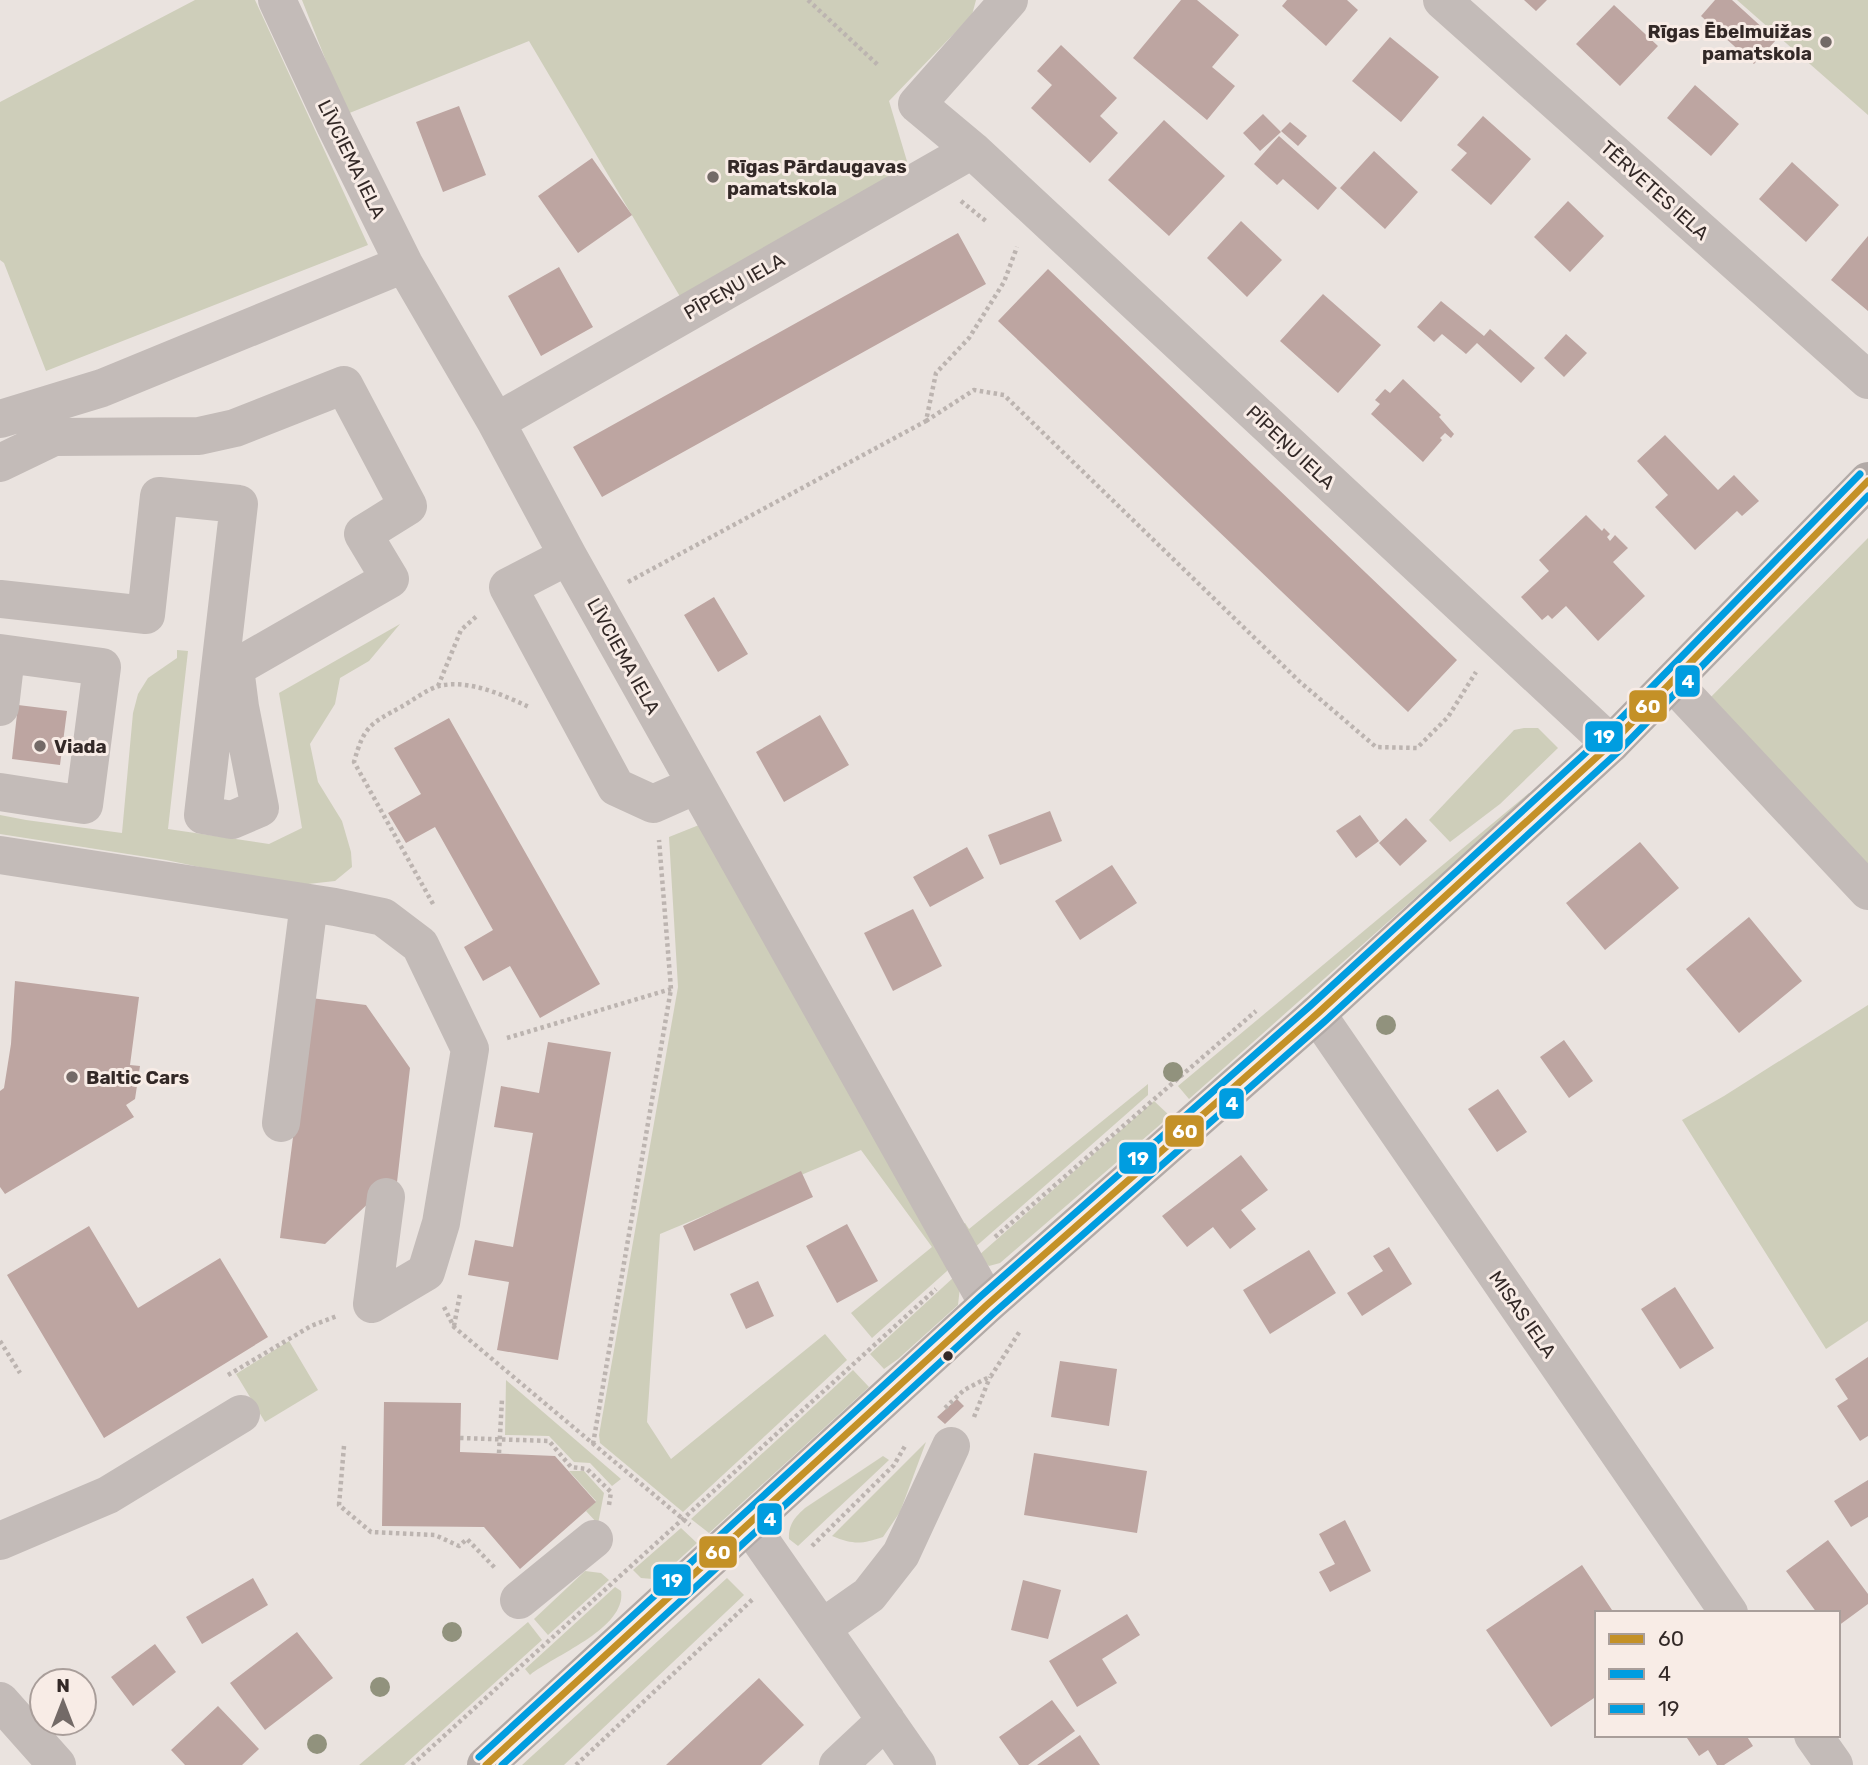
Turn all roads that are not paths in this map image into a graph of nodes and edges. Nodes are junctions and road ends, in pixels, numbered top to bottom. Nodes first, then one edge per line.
1 (277, 0) edge
2 (1009, 0) edge
3 (1441, 0) edge
4 (972, 150) junction
5 (404, 264) junction
6 (1868, 380) edge
7 (0, 419) edge
8 (496, 422) junction
9 (0, 463) edge
10 (1868, 481) edge
11 (568, 556) junction
12 (1, 608) edge
13 (0, 654) edge
14 (1672, 682) junction
15 (0, 707) edge
16 (1611, 744) junction
17 (696, 785) junction
18 (0, 792) edge
19 (0, 855) edge
20 (1868, 891) edge
21 (309, 903) junction
22 (1317, 1014) junction
23 (281, 1124) dead end
24 (386, 1198) dead end
25 (988, 1304) junction
26 (241, 1414) dead end
27 (951, 1446) dead end
28 (749, 1524) junction
29 (594, 1539) road end
30 (0, 1541) edge
31 (522, 1597) road end
32 (1728, 1611) edge
33 (822, 1628) junction
34 (0, 1701) edge
35 (886, 1720) junction
36 (1814, 1737) edge
37 (57, 1765) edge
38 (486, 1765) edge
39 (838, 1765) edge
40 (917, 1765) edge
41 (1834, 1765) edge

1 - 5 street, LĪVCIEMA IELA
2 - 4 street, PĪPEŅU IELA
3 - 6 street, TĒRVETES IELA
4 - 8 street, PĪPEŅU IELA
4 - 16 street, PĪPEŅU IELA
5 - 7 street
5 - 8 street, LĪVCIEMA IELA
8 - 11 street, LĪVCIEMA IELA
9 - 12 street
10 - 14 main road
11 - 17 street, LĪVCIEMA IELA
11 - 17 street
13 - 15 street
13 - 18 street
14 - 16 main road
14 - 20 street
16 - 22 main road
17 - 25 street, LĪVCIEMA IELA
19 - 21 street
21 - 23 street
21 - 24 street
22 - 25 main road
22 - 32 street, MISAS IELA
25 - 28 main road
26 - 30 street
27 - 33 street
28 - 33 street
28 - 38 main road
29 - 31 street
33 - 35 street
34 - 37 street
35 - 39 street
35 - 40 street
36 - 41 street

